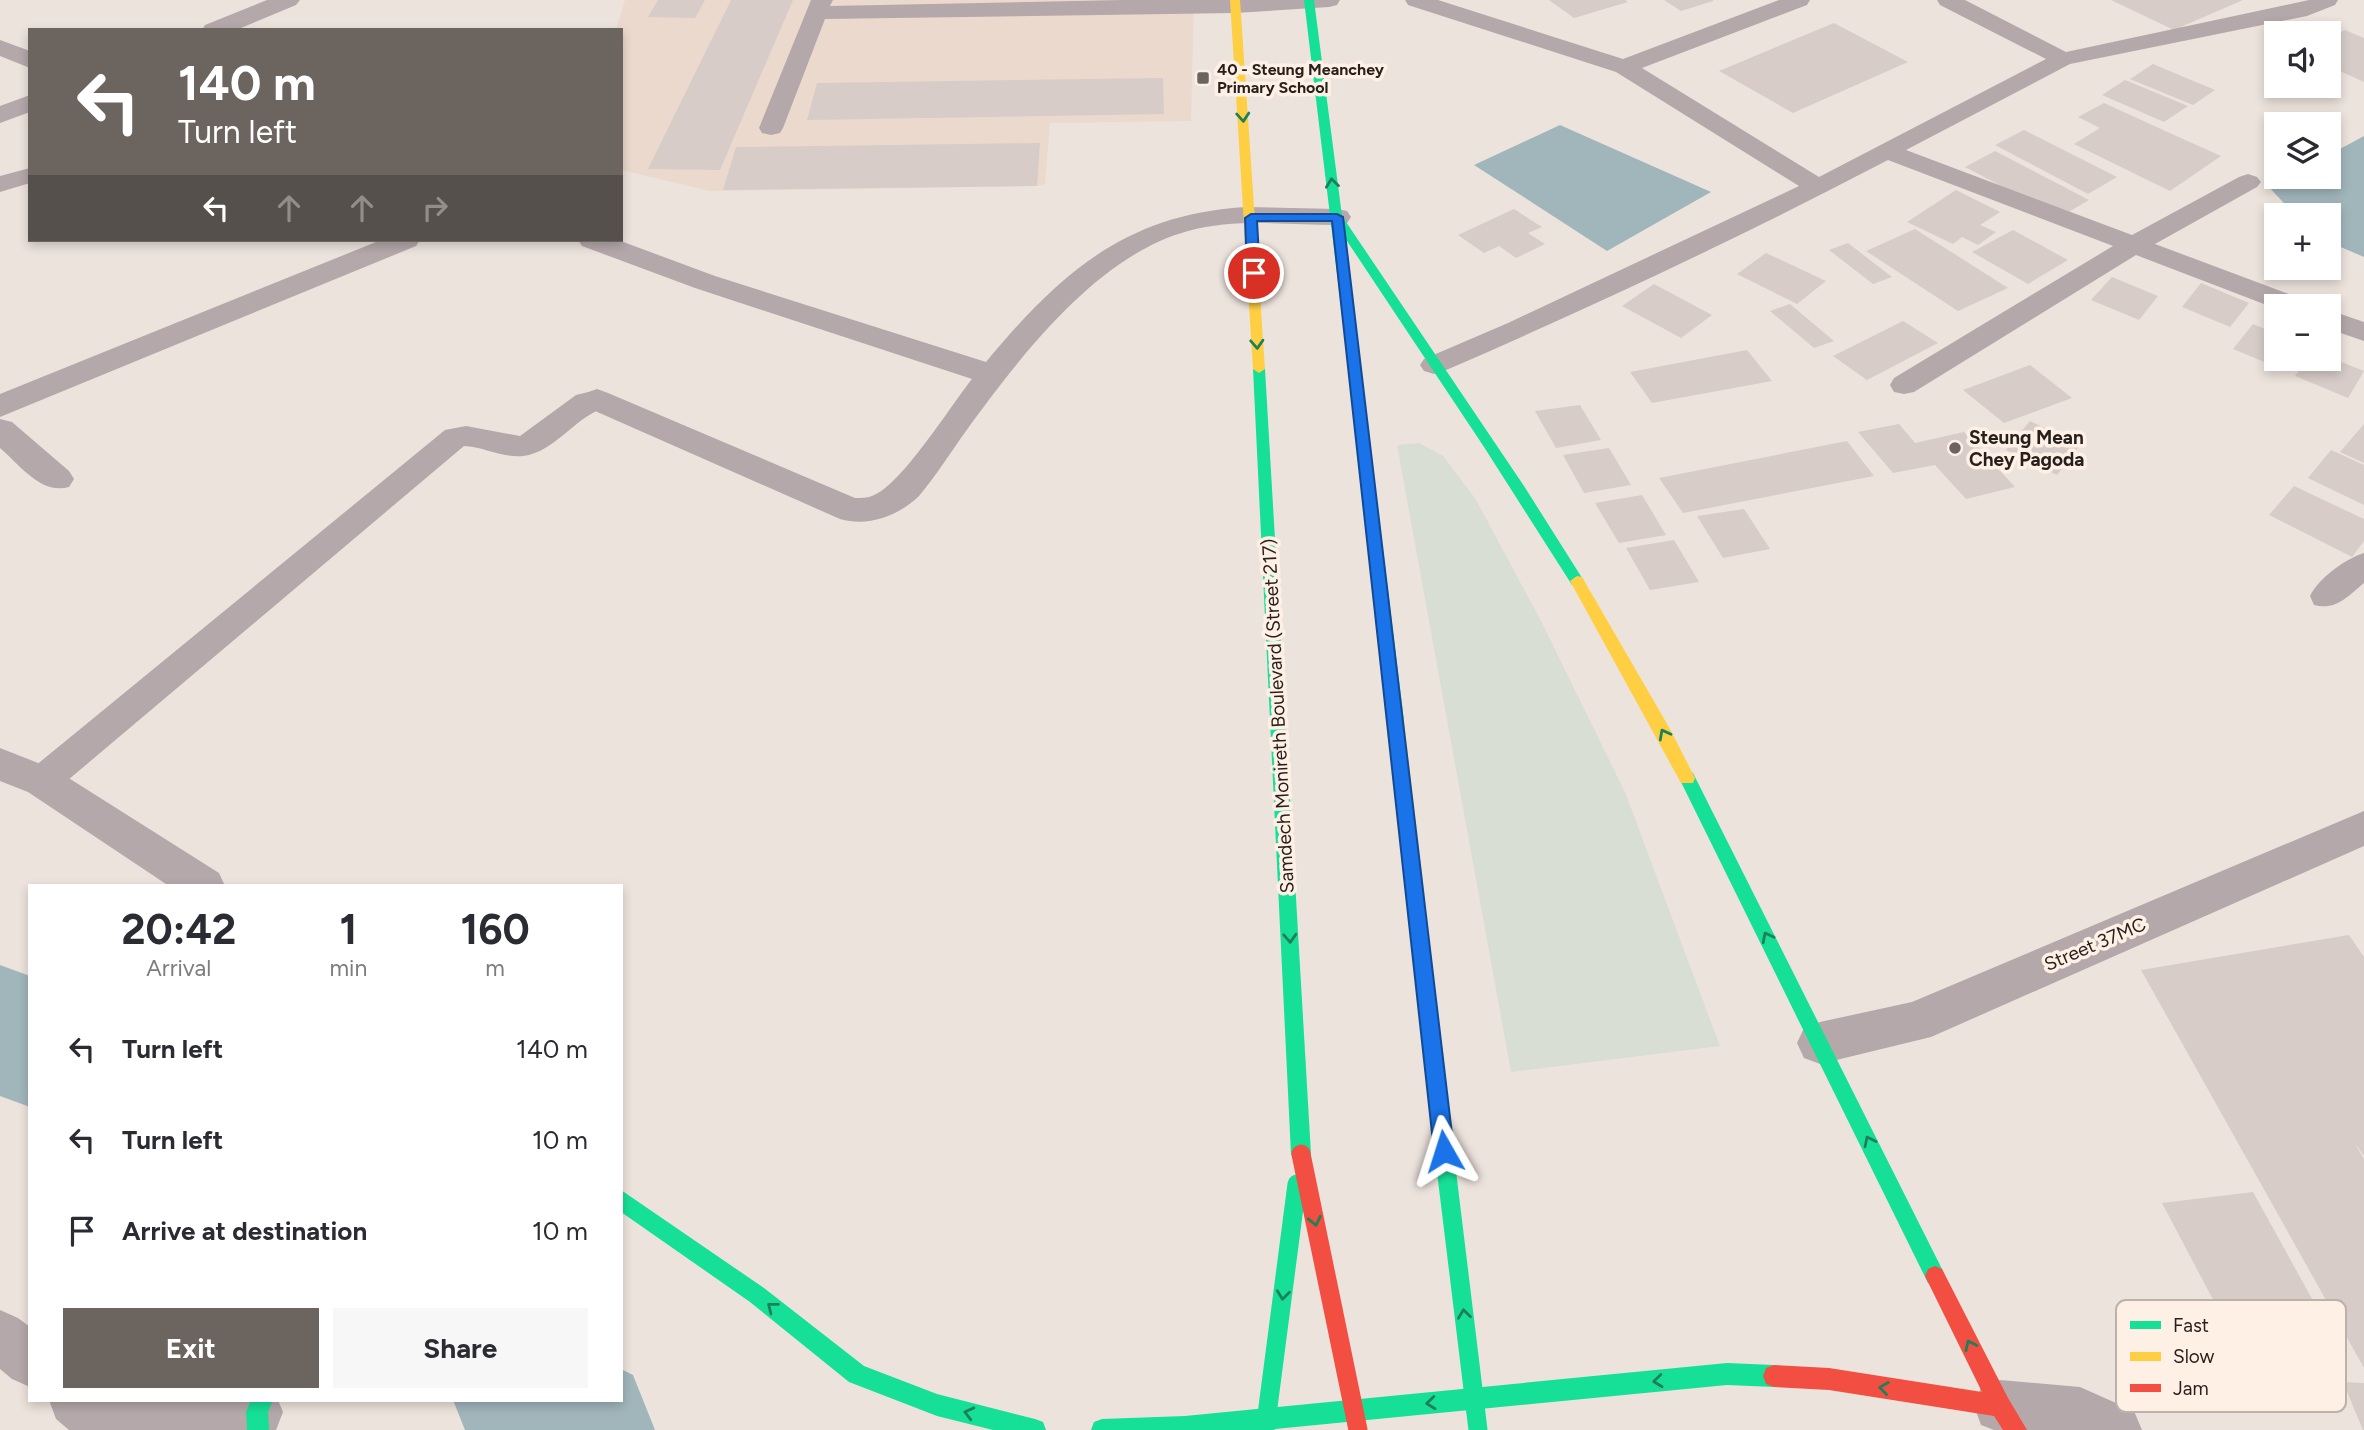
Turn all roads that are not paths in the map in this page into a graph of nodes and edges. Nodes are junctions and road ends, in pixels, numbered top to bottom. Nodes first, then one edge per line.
1 (288, 0) edge
2 (1416, 0) edge
3 (1799, 0) edge
4 (1948, 0) edge
5 (2327, 0) edge
6 (1316, 1) edge
7 (1235, 3) edge
8 (820, 6) edge
9 (219, 28) edge
10 (0, 47) edge
11 (2063, 59) junction
12 (28, 60) edge
13 (1624, 66) junction
14 (28, 104) edge
15 (0, 115) edge
16 (771, 128) dead end
17 (1888, 152) junction
18 (28, 176) edge
19 (2248, 182) dead end
20 (0, 184) edge
21 (1818, 187) junction
22 (1337, 217) junction
23 (1251, 218) junction
24 (401, 242) edge
25 (597, 242) edge
26 (2134, 245) junction
27 (2264, 294) edge
28 (2341, 323) edge
29 (2364, 332) edge
30 (1434, 365) junction
31 (992, 374) junction
32 (1904, 385) dead end
33 (597, 400) joint
34 (0, 406) edge
35 (0, 430) edge
36 (57, 479) dead end
37 (2364, 565) edge
38 (2326, 596) dead end
39 (0, 764) edge
40 (42, 781) junction
41 (2364, 828) edge
42 (201, 884) edge
43 (1820, 1043) junction
44 (1301, 1154) junction
45 (623, 1201) edge
46 (0, 1336) edge
47 (28, 1359) edge
48 (77, 1402) edge
49 (259, 1411) edge
50 (2008, 1418) edge
51 (1035, 1430) edge
52 (1102, 1430) edge
53 (1265, 1430) edge
54 (1359, 1430) edge
55 (1478, 1430) edge
56 (2115, 1430) edge

1 - 9 street
2 - 13 lane
3 - 13 lane
4 - 11 lane
5 - 11 lane
6 - 7 lane
22 -> 6 main road
7 - 8 lane
7 -> 23 main road, Samdech Monireth Boulevard (Street 217)
8 - 16 lane
10 - 12 street
11 - 17 lane
13 - 21 lane
14 - 15 street
17 - 21 lane
17 - 26 lane
18 - 20 lane
19 - 26 lane
21 - 30 lane
22 - 23 street
22 - 30 main road
55 -> 22 main road, bridge
23 - 31 street
23 -> 44 main road, Samdech Monireth Boulevard (Street 217)
24 - 34 street
25 - 31 street
26 - 27 lane
26 - 32 lane
28 - 29 lane
43 -> 30 main road
31 - 33 street
33 - 40 lane
35 - 36 street
37 - 38 lane
39 - 40 street
40 - 42 street
41 - 43 street, Street 37MC
50 -> 43 main road
44 -> 53 main road, Samdech Monireth Boulevard (Street 217), bridge
44 -> 54 main road, bridge
51 -> 45 main road
46 - 47 street
48 - 49 street
50 -> 52 main road
50 - 56 street

